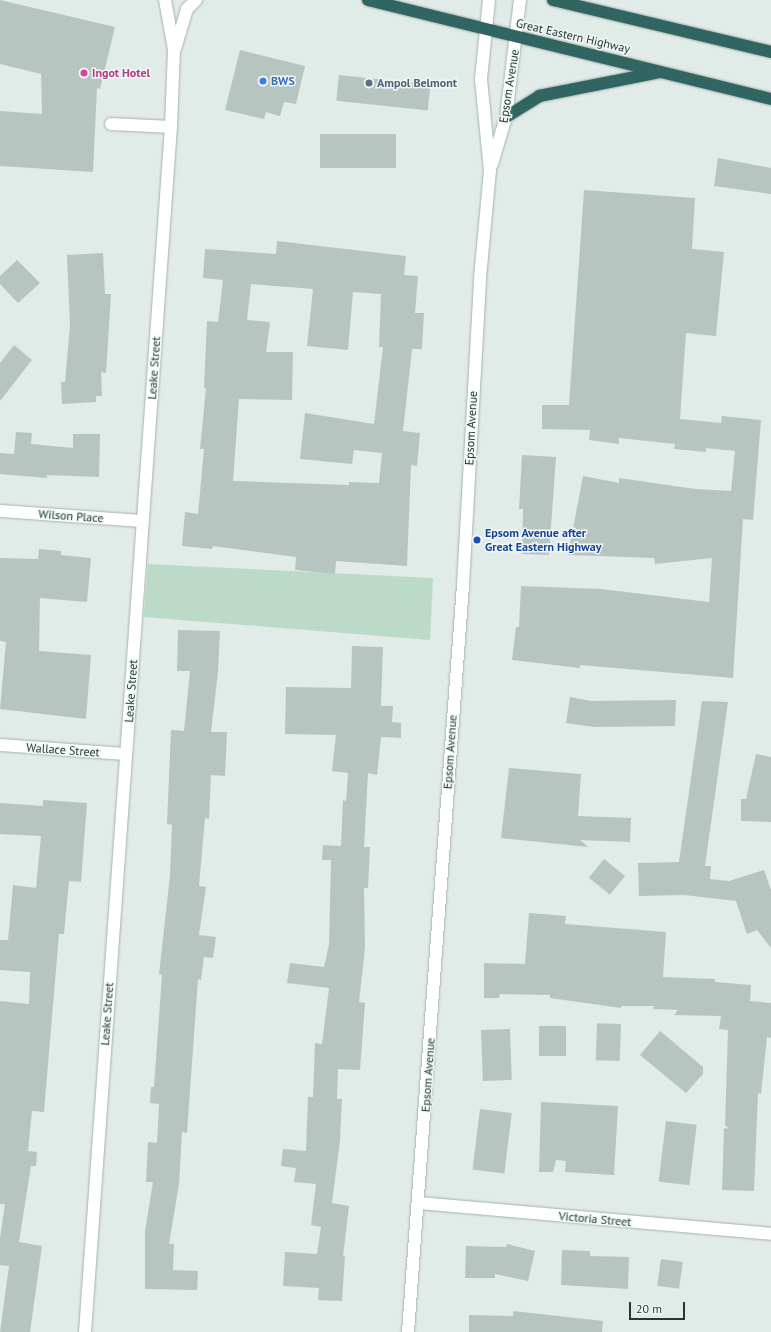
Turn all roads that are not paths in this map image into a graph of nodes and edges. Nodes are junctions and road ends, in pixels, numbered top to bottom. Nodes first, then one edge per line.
1 (165, 0) edge
2 (196, 0) edge
3 (368, 0) edge
4 (489, 0) edge
5 (520, 0) edge
6 (553, 0) edge
7 (487, 30) junction
8 (517, 38) junction
9 (174, 50) junction
10 (771, 52) edge
11 (663, 72) junction
12 (771, 99) edge
13 (506, 117) junction
14 (111, 124) dead end
15 (171, 127) junction
16 (490, 171) junction
17 (0, 511) edge
18 (143, 521) junction
19 (0, 745) edge
20 (126, 754) junction
21 (419, 1203) junction
22 (771, 1234) edge
23 (85, 1332) edge
24 (408, 1332) edge

1 - 9 street, Leake Street
2 - 9 street, Leake Street
3 - 7 highway, Great Eastern Highway
4 - 7 street, Epsom Avenue
5 - 8 street, Epsom Avenue
6 - 10 highway
7 - 8 highway, Great Eastern Highway
7 - 16 street, Epsom Avenue
8 - 11 highway, Great Eastern Highway
8 - 13 street, Epsom Avenue
9 - 15 street, Leake Street
11 - 12 highway, Great Eastern Highway
11 - 13 highway
13 - 16 street, Epsom Avenue
14 - 15 street
15 - 18 street, Leake Street
16 - 21 street, Epsom Avenue
17 - 18 street, Wilson Place
18 - 20 street, Leake Street
19 - 20 street, Wallace Street
20 - 23 street, Leake Street
21 - 22 street, Victoria Street
21 - 24 street, Epsom Avenue

